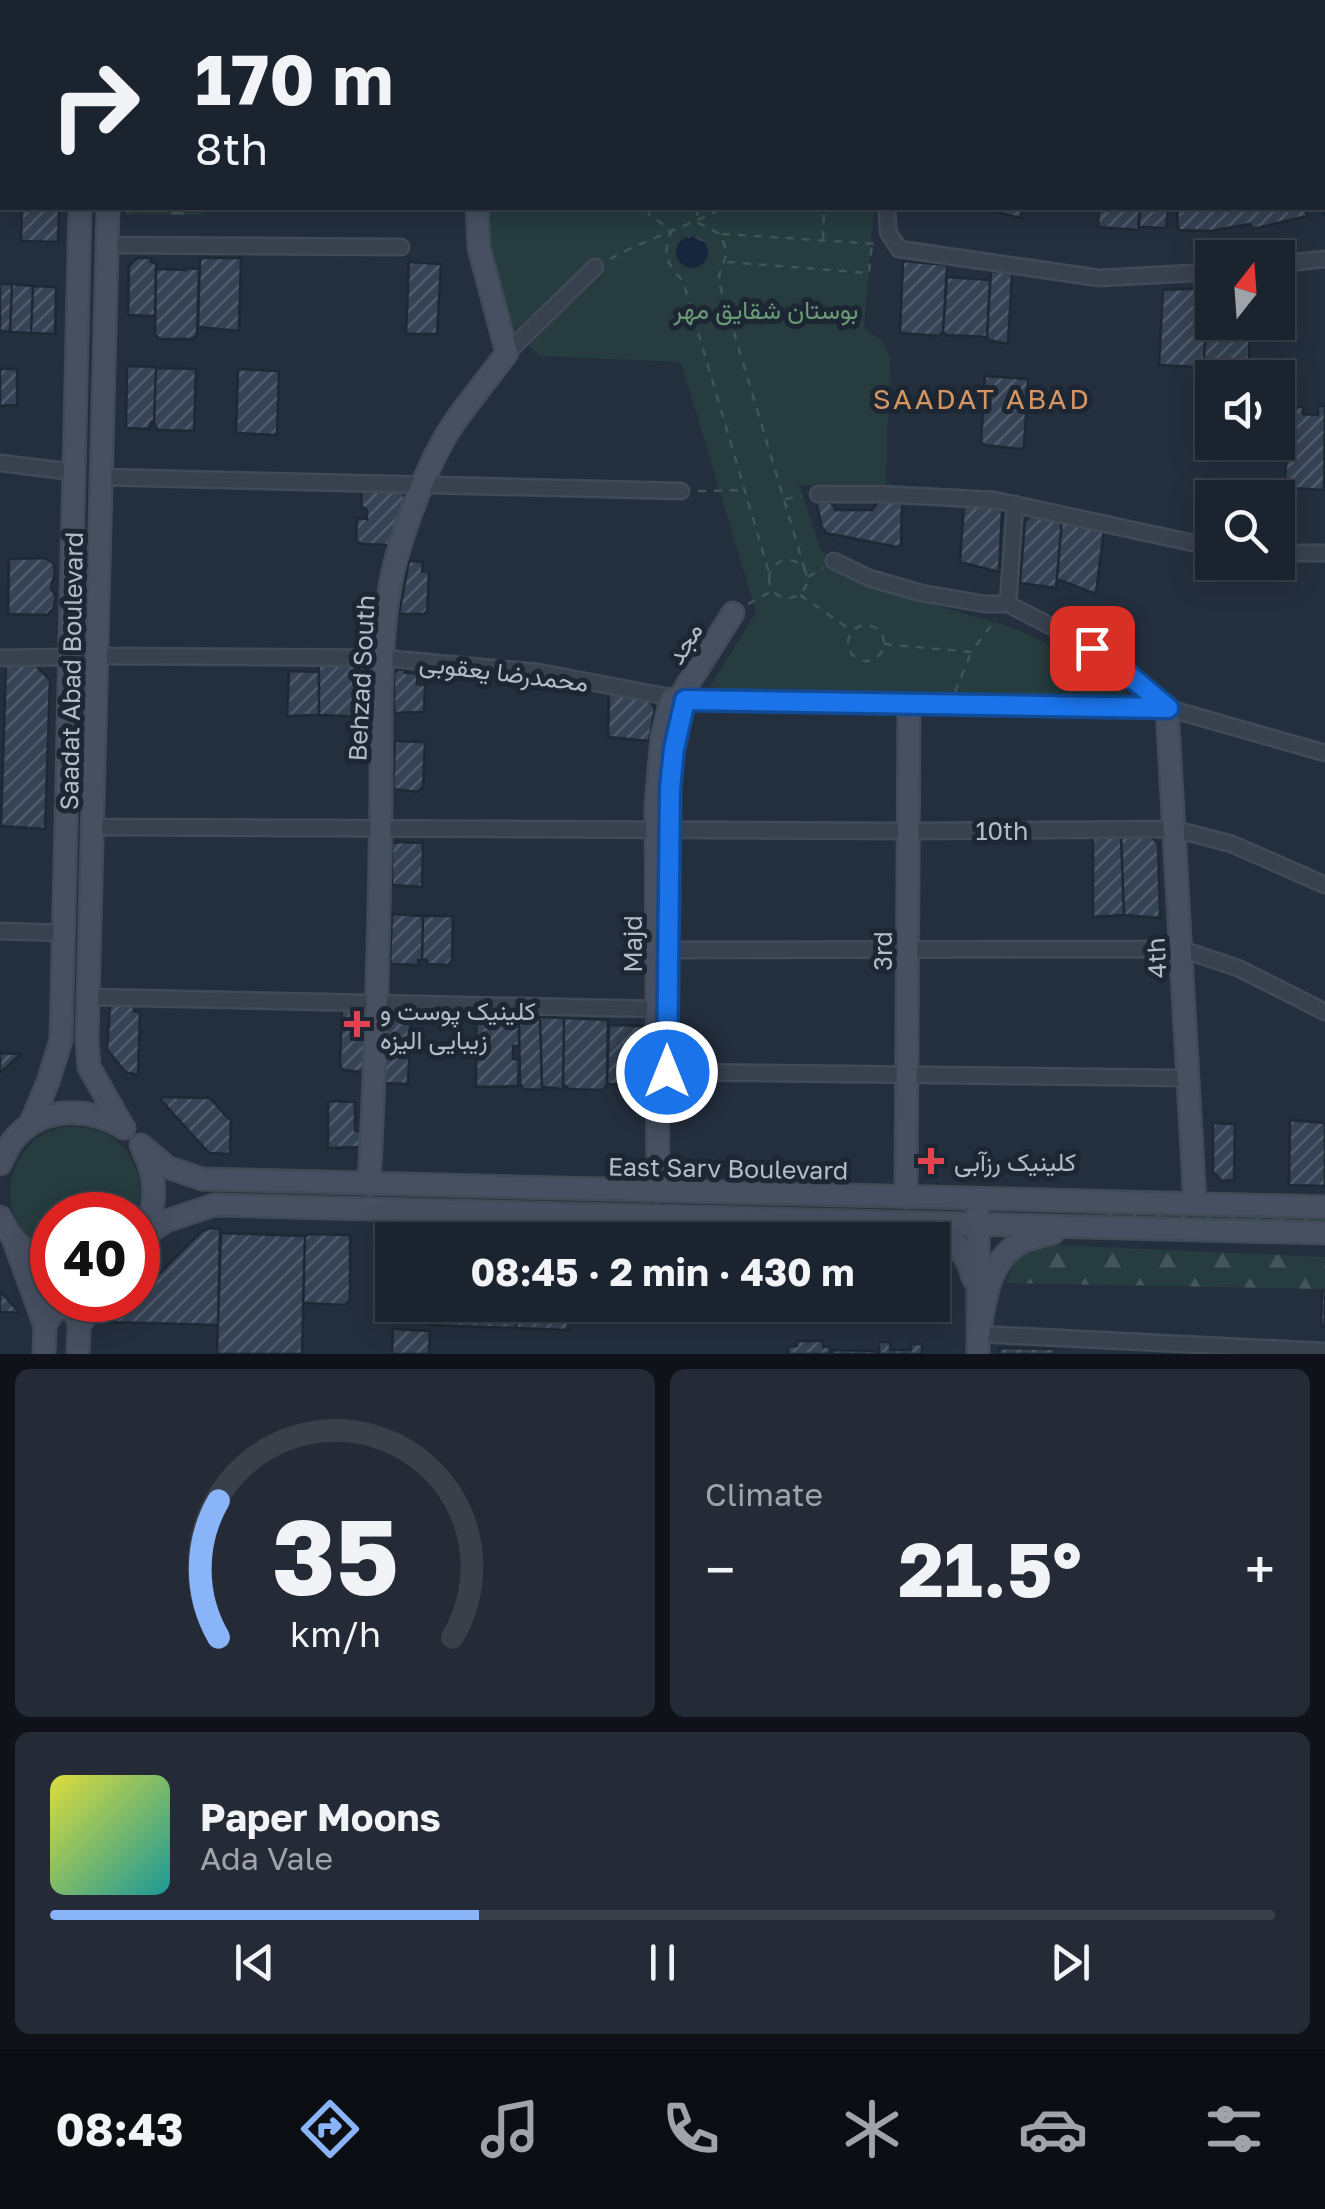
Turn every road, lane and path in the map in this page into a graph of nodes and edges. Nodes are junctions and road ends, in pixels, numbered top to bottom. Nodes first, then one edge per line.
1 (80, 210) edge
2 (108, 210) edge
3 (477, 210) edge
4 (648, 210) edge
5 (698, 210) edge
6 (719, 210) edge
7 (824, 210) edge
8 (887, 210) edge
9 (696, 222) junction
10 (671, 232) junction
11 (720, 234) junction
12 (823, 240) junction
13 (872, 242) junction
14 (106, 245) junction
15 (401, 247) dead end
16 (899, 249) junction
17 (1324, 259) edge
18 (726, 262) junction
19 (1295, 262) edge
20 (595, 268) joint
21 (1195, 273) edge
22 (507, 353) junction
23 (0, 463) edge
24 (74, 472) junction
25 (101, 477) junction
26 (423, 484) junction
27 (744, 490) junction
28 (681, 492) joint
29 (818, 494) joint
30 (784, 499) junction
31 (1015, 504) junction
32 (1195, 543) edge
33 (1295, 553) edge
34 (1325, 553) edge
35 (834, 561) joint
36 (805, 570) junction
37 (770, 576) junction
38 (807, 578) junction
39 (774, 590) junction
40 (799, 594) junction
41 (1008, 604) junction
42 (733, 612) joint
43 (852, 631) junction
44 (884, 644) junction
45 (971, 652) junction
46 (70, 656) junction
47 (96, 656) junction
48 (0, 658) edge
49 (384, 658) junction
50 (678, 700) junction
51 (69, 702) junction
52 (909, 704) junction
53 (949, 705) junction
54 (95, 706) junction
55 (1168, 708) junction
56 (1325, 754) edge
57 (92, 827) junction
58 (380, 829) junction
59 (1174, 829) junction
60 (662, 830) junction
61 (908, 831) junction
62 (1325, 884) edge
63 (0, 932) edge
64 (63, 933) junction
65 (1180, 949) junction
66 (662, 950) junction
67 (907, 950) junction
68 (88, 997) junction
69 (375, 1003) junction
70 (662, 1009) junction
71 (1325, 1012) edge
72 (662, 1072) junction
73 (906, 1077) junction
74 (1188, 1078) junction
75 (30, 1125) junction
76 (124, 1127) junction
77 (6, 1144) edge
78 (141, 1145) junction
79 (0, 1164) edge
80 (369, 1184) junction
81 (662, 1191) junction
82 (156, 1192) edge
83 (906, 1198) junction
84 (979, 1199) junction
85 (1195, 1204) junction
86 (1325, 1208) edge
87 (0, 1217) edge
88 (893, 1222) edge
89 (950, 1223) edge
90 (978, 1224) junction
91 (160, 1225) edge
92 (1074, 1227) junction
93 (1325, 1233) edge
94 (950, 1238) edge
95 (14, 1241) junction
96 (30, 1256) edge
97 (81, 1322) edge
98 (45, 1326) junction
99 (79, 1326) junction
100 (979, 1344) edge
101 (1325, 1351) edge
102 (44, 1354) edge
103 (78, 1354) edge

1 - 24 main road, Saadat Abad Boulevard
2 - 14 main road, Saadat Abad Boulevard
3 - 22 main road
4 - 10 path
5 - 9 path
6 - 9 path
7 - 12 path
8 - 16 street
9 - 10 path
9 - 11 path
10 - 20 path
10 - 27 path
11 - 12 path
11 - 18 path
12 - 13 path
13 - 16 path
13 - 18 path
14 - 15 street
14 - 25 main road, Saadat Abad Boulevard
16 - 21 street
17 - 19 street
18 - 30 path
20 - 22 street
22 - 26 main road, Behzad South
23 - 24 street
24 - 46 main road, Saadat Abad Boulevard
25 - 26 street
25 - 47 main road, Saadat Abad Boulevard
26 - 28 street
26 - 49 main road, Behzad South
27 - 28 path
27 - 37 path
29 - 30 path
29 - 31 street
30 - 36 path
31 - 32 street
31 - 41 street
33 - 34 street
35 - 38 path
35 - 41 street
36 - 37 path
36 - 38 path
37 - 39 path
38 - 40 path
39 - 40 path
39 - 42 path
40 - 43 path
41 - 45 path
41 - 55 street
42 - 50 main road, مجد
43 - 44 path
43 - 44 path
44 - 45 path
45 - 53 path
46 - 48 street
46 - 51 main road, Saadat Abad Boulevard
47 - 49 street, محمدرضا یعقوبی
47 - 54 main road, Saadat Abad Boulevard
49 - 50 street, محمدرضا یعقوبی
49 - 58 main road, Behzad South
50 - 52 street, محمدرضا یعقوبی
50 - 60 main road, Majd
51 - 54 main road
51 - 64 main road, Saadat Abad Boulevard
52 - 53 street, محمدرضا یعقوبی
52 - 61 main road, 3rd
53 - 55 street, محمدرضا یعقوبی
54 - 57 main road, Saadat Abad Boulevard
55 - 56 street
55 - 59 main road, 4th
57 - 58 street, 10th
57 - 68 main road, Saadat Abad Boulevard
58 - 60 street, 10th
58 - 69 main road, Behzad South
59 - 61 street, 10th
59 - 62 street, 10th
59 - 65 main road, 4th
60 - 61 street, 10th
60 - 66 main road, Majd
61 - 67 main road, 3rd
63 - 64 street
64 - 75 main road, Saadat Abad Boulevard
65 - 67 street
65 - 71 street
65 - 74 main road, 4th
66 - 67 street
66 - 70 main road, Majd
67 - 73 main road, 3rd
68 - 69 street
68 - 76 main road, Saadat Abad Boulevard
69 - 70 street
69 - 80 main road, Behzad South
70 - 72 main road, Majd
72 - 73 street
72 - 81 main road, Majd
73 - 74 street
73 - 83 main road, 3rd
74 - 85 main road, 4th
75 - 76 main road
75 - 77 main road
76 - 78 main road
77 - 79 main road
78 - 80 main road, East Sarv Boulevard
78 - 82 main road
80 - 81 main road, East Sarv Boulevard
81 - 83 main road, East Sarv Boulevard
83 - 84 main road, East Sarv Boulevard
84 - 85 main road, East Sarv Boulevard
84 - 90 main road
85 - 86 main road, East Sarv Boulevard
87 - 95 main road
88 - 91 main road, East Sarv Boulevard
89 - 90 main road, East Sarv Boulevard
90 - 92 main road, East Sarv Boulevard
90 - 100 main road
92 - 93 main road, East Sarv Boulevard
92 - 100 main road
94 - 100 main road
95 - 96 main road
95 - 98 main road
97 - 99 main road
98 - 99 main road
98 - 102 main road
99 - 103 main road
100 - 101 street

